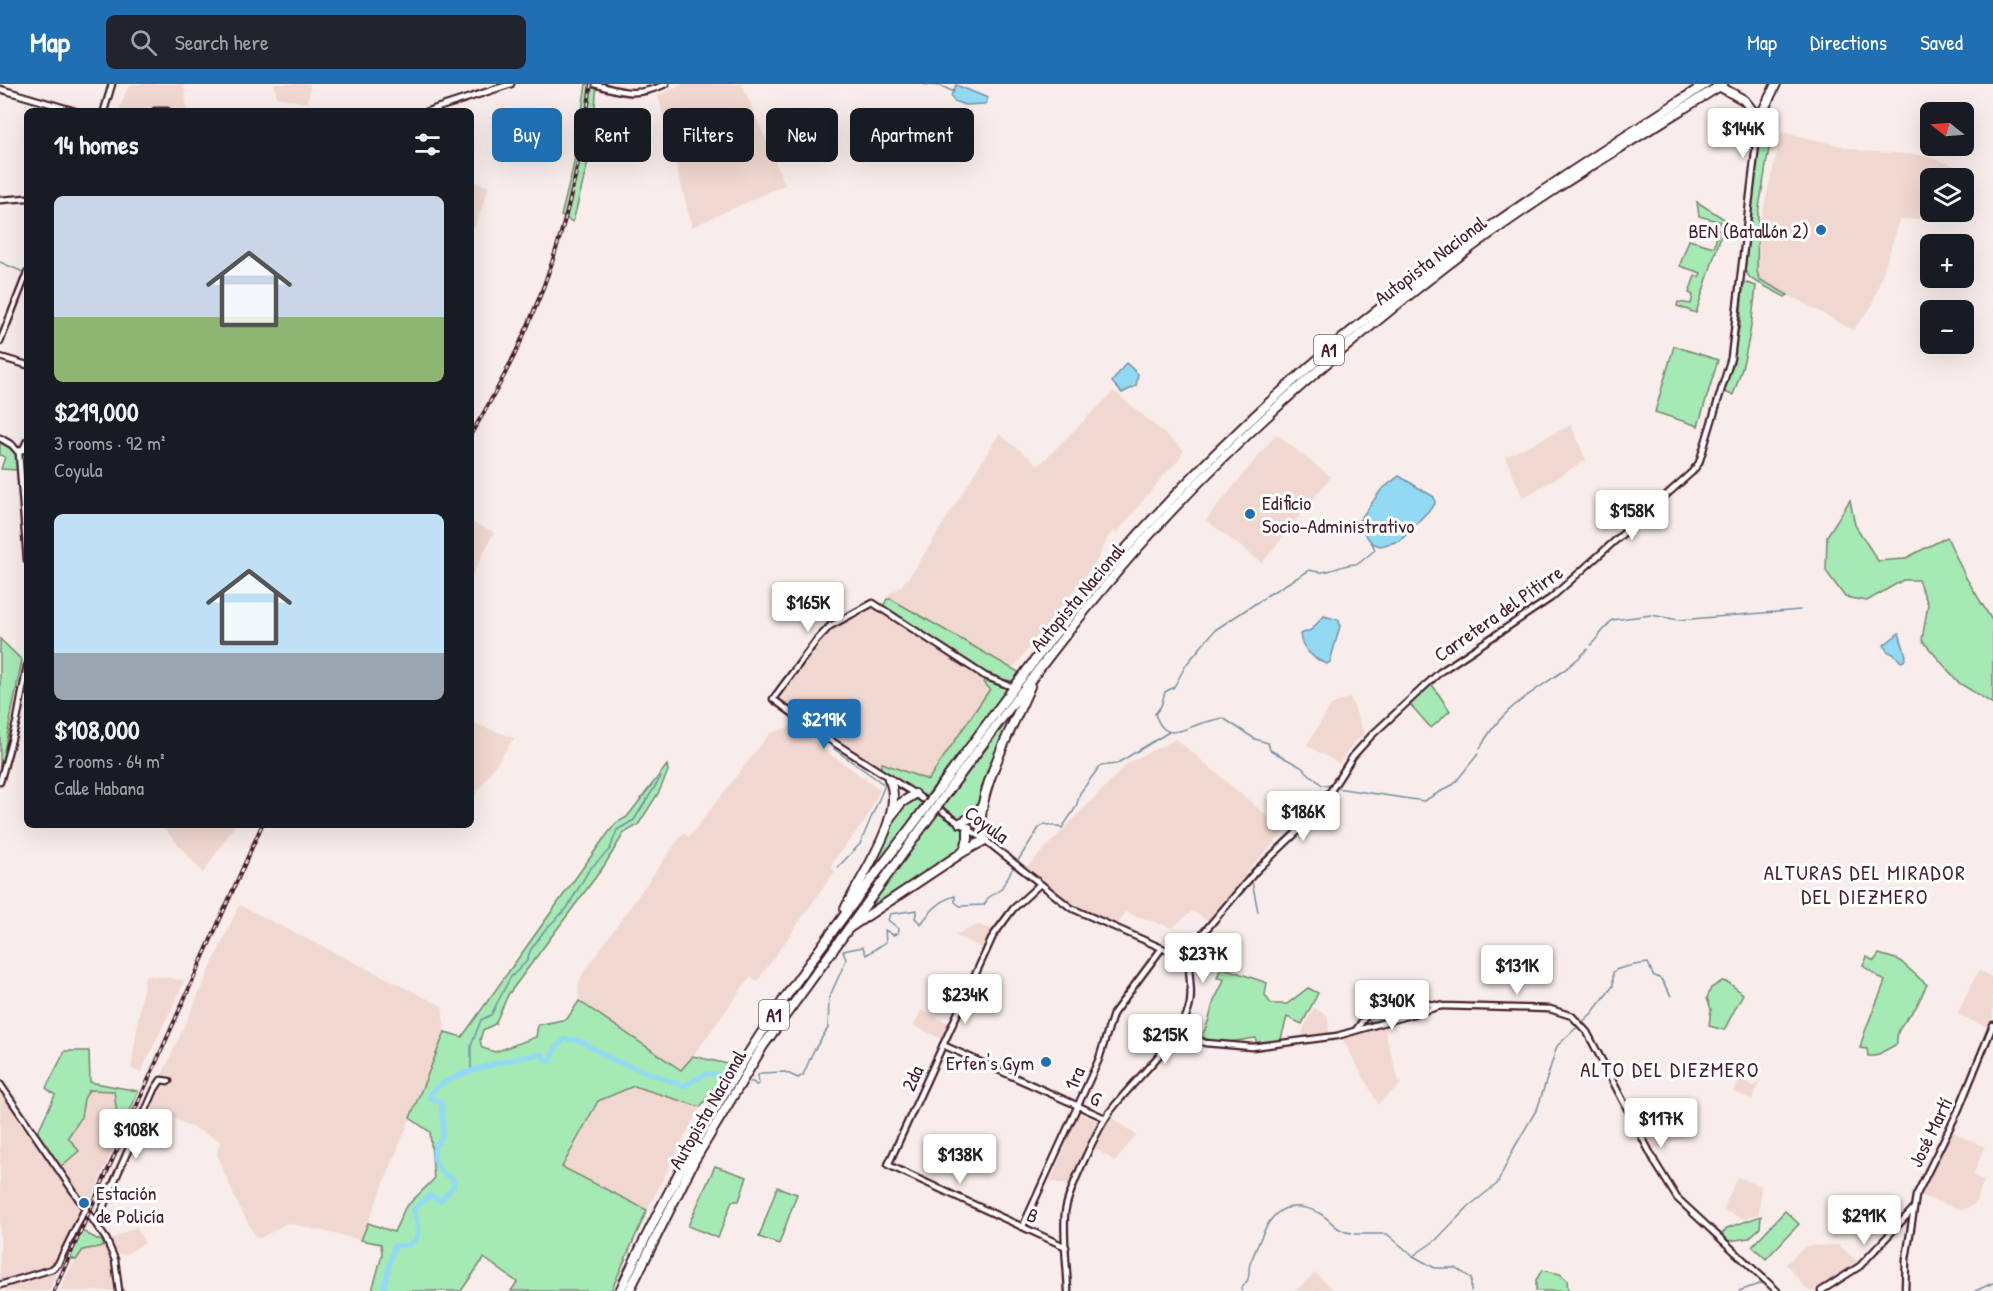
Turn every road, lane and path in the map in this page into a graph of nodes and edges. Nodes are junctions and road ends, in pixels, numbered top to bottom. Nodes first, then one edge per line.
1 (112, 84) edge
2 (511, 84) edge
3 (594, 84) edge
4 (666, 84) edge
5 (1776, 84) edge
6 (1716, 87) edge
7 (0, 89) edge
8 (65, 108) edge
9 (105, 108) edge
10 (437, 108) edge
11 (1759, 119) junction
12 (24, 198) edge
13 (0, 200) edge
14 (24, 281) edge
15 (0, 342) edge
16 (0, 357) edge
17 (24, 364) edge
18 (0, 438) edge
19 (23, 450) edge
20 (24, 505) edge
21 (24, 682) edge
22 (1020, 693) junction
23 (889, 779) junction
24 (0, 782) edge
25 (915, 794) junction
26 (982, 806) junction
27 (927, 812) junction
28 (891, 816) junction
29 (960, 823) junction
30 (968, 828) junction
31 (986, 840) junction
32 (963, 852) junction
33 (1039, 885) junction
34 (836, 927) junction
35 (845, 932) junction
36 (1162, 948) junction
37 (1189, 960) junction
38 (1416, 1001) junction
39 (1442, 1006) junction
40 (1189, 1008) junction
41 (1414, 1013) junction
42 (1367, 1016) junction
43 (1183, 1021) junction
44 (1373, 1025) junction
45 (1993, 1025) edge
46 (1189, 1027) junction
47 (1356, 1029) junction
48 (1176, 1030) junction
49 (943, 1045) junction
50 (169, 1081) dead end
51 (0, 1084) edge
52 (1078, 1106) junction
53 (1106, 1118) junction
54 (888, 1165) joint
55 (85, 1209) junction
56 (1913, 1209) junction
57 (96, 1223) junction
58 (1023, 1226) junction
59 (1066, 1247) junction
60 (0, 1286) edge
61 (119, 1291) edge
62 (620, 1291) edge
63 (629, 1291) edge
64 (1068, 1291) edge
65 (1777, 1291) edge
66 (1821, 1291) edge
67 (1905, 1291) edge

1 - 9 main road
2 - 10 main road
3 - 4 main road
5 - 11 highway
6 - 11 highway
6 - 22 highway, Autopista Nacional / A1
6 - 22 highway, Autopista Nacional / A1
7 - 8 main road
11 - 37 main road, Carretera del Pitirre
12 - 13 main road
14 - 15 main road
16 - 17 main road
18 - 19 main road
19 - 20 main road
21 - 24 main road
22 - 23 main road, Coyula
22 - 26 highway
22 - 27 highway, Autopista Nacional / A1, bridge
23 - 25 main road, Coyula
23 - 28 highway
25 - 28 highway
25 - 29 main road, Coyula
26 - 29 highway
26 - 31 highway
27 - 34 highway, Autopista Nacional / A1
27 - 35 highway, Autopista Nacional / A1
28 - 34 highway
29 - 30 main road, Coyula
30 - 31 main road, Coyula
30 - 32 highway
31 - 32 highway
31 - 33 main road, Coyula
32 - 35 highway
33 - 36 main road, Coyula
33 - 49 main road, 2da
34 - 62 highway, Autopista Nacional / A1
35 - 63 highway, Autopista Nacional / A1
36 - 37 main road, Coyula
36 - 52 main road, 1ra
37 - 40 main road
38 - 39 main road
38 - 41 main road
38 - 42 main road
39 - 41 main road
39 - 65 main road
40 - 43 main road
40 - 46 main road
41 - 44 main road
42 - 44 main road
42 - 47 main road
43 - 46 main road
43 - 48 main road
44 - 47 main road
45 - 56 main road, José Martí
46 - 47 main road
46 - 48 main road
48 - 53 main road
49 - 52 main road, G
49 - 54 main road, 2da
50 - 57 main road
51 - 55 main road
52 - 53 main road, G
52 - 58 main road, 1ra
53 - 59 main road
54 - 58 main road, B
55 - 57 main road
55 - 60 main road
56 - 66 main road
56 - 67 main road, José Martí
57 - 61 main road
58 - 59 main road, B
59 - 64 main road

